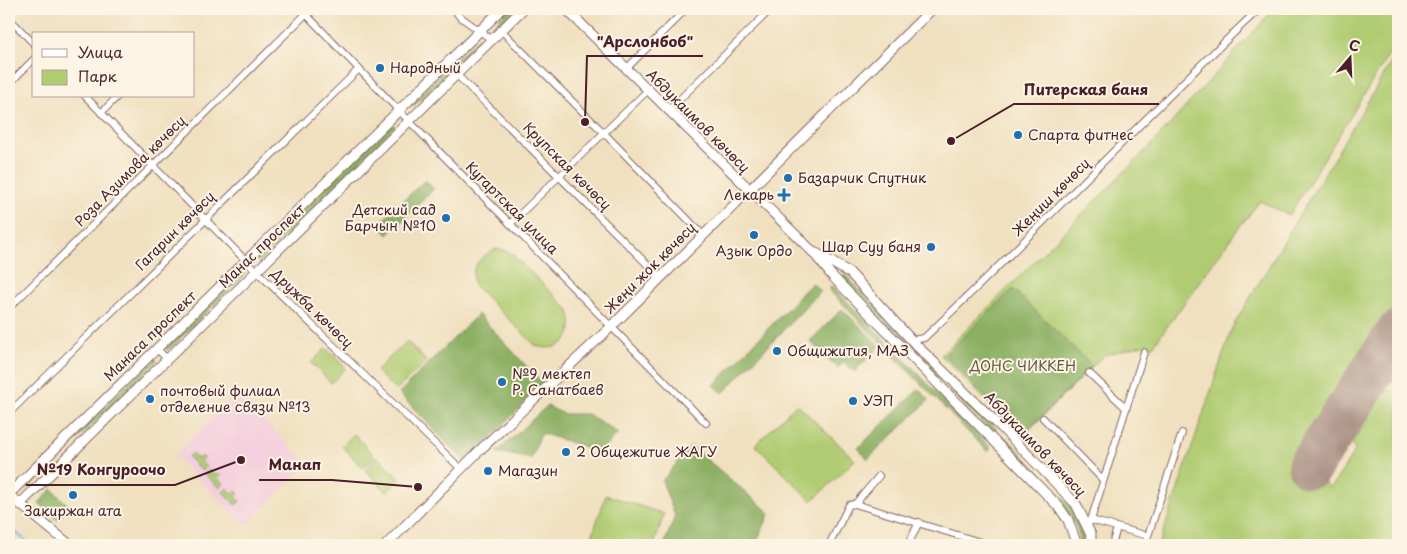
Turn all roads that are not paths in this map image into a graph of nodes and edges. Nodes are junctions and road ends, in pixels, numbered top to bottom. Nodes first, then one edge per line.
1 (454, 9) edge
2 (502, 9) edge
3 (523, 9) edge
4 (566, 9) edge
5 (686, 9) edge
6 (771, 9) edge
7 (932, 9) edge
8 (1259, 9) edge
9 (306, 10) edge
10 (9, 18) edge
11 (500, 30) junction
12 (480, 31) junction
13 (491, 39) junction
14 (32, 42) edge
15 (32, 60) edge
16 (627, 68) junction
17 (359, 69) junction
18 (456, 74) junction
19 (9, 84) edge
20 (648, 90) junction
21 (87, 98) edge
22 (116, 98) edge
23 (399, 110) junction
24 (669, 110) junction
25 (101, 113) junction
26 (409, 121) junction
27 (603, 132) junction
28 (153, 166) junction
29 (558, 176) junction
30 (749, 191) junction
31 (205, 219) junction
32 (510, 224) junction
33 (703, 235) junction
34 (812, 251) junction
35 (246, 261) junction
36 (256, 271) junction
37 (660, 277) junction
38 (9, 308) edge
39 (612, 326) junction
40 (924, 338) junction
41 (912, 340) junction
42 (157, 349) junction
43 (924, 352) junction
44 (1144, 352) dead end
45 (167, 359) junction
46 (1089, 373) dead end
47 (1126, 408) junction
48 (9, 413) edge
49 (1043, 418) dead end
50 (706, 423) dead end
51 (1002, 428) junction
52 (1182, 434) dead end
53 (993, 439) junction
54 (461, 469) junction
55 (879, 476) dead end
56 (1103, 480) junction
57 (9, 494) edge
58 (20, 504) junction
59 (855, 504) junction
60 (919, 522) junction
61 (1089, 523) junction
62 (1117, 528) junction
63 (70, 545) edge
64 (386, 545) edge
65 (829, 545) edge
66 (908, 545) edge
67 (986, 545) edge
68 (1077, 545) edge
69 (1092, 545) edge
70 (1112, 545) edge

1 - 12 street
2 - 12 main road, Манаса проспект
3 - 11 main road, Манас проспект
4 - 16 main road, Абдукаимов көчөсү
5 - 16 street
6 - 24 street
7 - 30 main road, Жеңи жок көчөсү
8 - 40 street, Жеңиш көчөсү
9 - 17 street, Кугартская улица
9 - 28 street, Роза Азимова көчөсү
10 - 14 street
11 - 13 main road, Манас проспект
11 - 27 street
12 - 13 street
12 - 23 main road, Манаса проспект
13 - 18 main road, Манас проспект
15 - 19 street
16 - 20 main road, Абдукаимов көчөсү
17 - 23 street, Кугартская улица
17 - 31 street, Гагарин көчөсү
18 - 26 main road, Манас проспект
18 - 29 street, Крупская көчөсү
20 - 24 main road, Абдукаимов көчөсү
20 - 27 street
21 - 25 street, Дружба көчөсү
22 - 25 street
23 - 26 street, Кугартская улица
23 - 35 main road, Манаса проспект
24 - 30 main road, Абдукаимов көчөсү
25 - 28 street, Дружба көчөсү
26 - 32 street, Кугартская улица
26 - 36 main road, Манас проспект
27 - 29 street
27 - 33 street
28 - 31 street, Дружба көчөсү
28 - 38 street, Роза Азимова көчөсү
29 - 32 street
29 - 37 street, Крупская көчөсү
30 - 33 main road, Жеңи жок көчөсү
30 - 34 main road, Абдукаимов көчөсү
31 - 35 street, Дружба көчөсү
31 - 48 street, Гагарин көчөсү
32 - 39 street, Кугартская улица
33 - 37 main road, Жеңи жок көчөсү
34 - 41 main road, Абдукаимов көчөсү
34 - 53 main road, Абдукаимов көчөсү
35 - 36 street, Дружба көчөсү
35 - 42 main road, Манаса проспект
36 - 45 main road, Манас проспект
36 - 54 street, Дружба көчөсү
37 - 39 main road, Жеңи жок көчөсү
39 - 50 street, Кугартская улица
39 - 54 main road, Жеңи жок көчөсү
40 - 41 street
40 - 43 street
41 - 43 main road, Абдукаимов көчөсү
42 - 45 street
42 - 57 main road, Манаса проспект
43 - 51 main road, Абдукаимов көчөсү
44 - 47 street
45 - 58 main road, Манас проспект
46 - 47 street
47 - 56 street
49 - 56 street
51 - 53 main road
51 - 61 main road, Абдукаимов көчөсү
52 - 62 street
53 - 68 main road, Абдукаимов көчөсү
54 - 64 main road, Жеңи жок көчөсү
55 - 59 street
56 - 61 street
57 - 58 main road
58 - 63 main road
59 - 60 street
59 - 65 street
60 - 66 street
60 - 67 street
61 - 62 street
61 - 69 main road, Абдукаимов көчөсү
62 - 70 street

